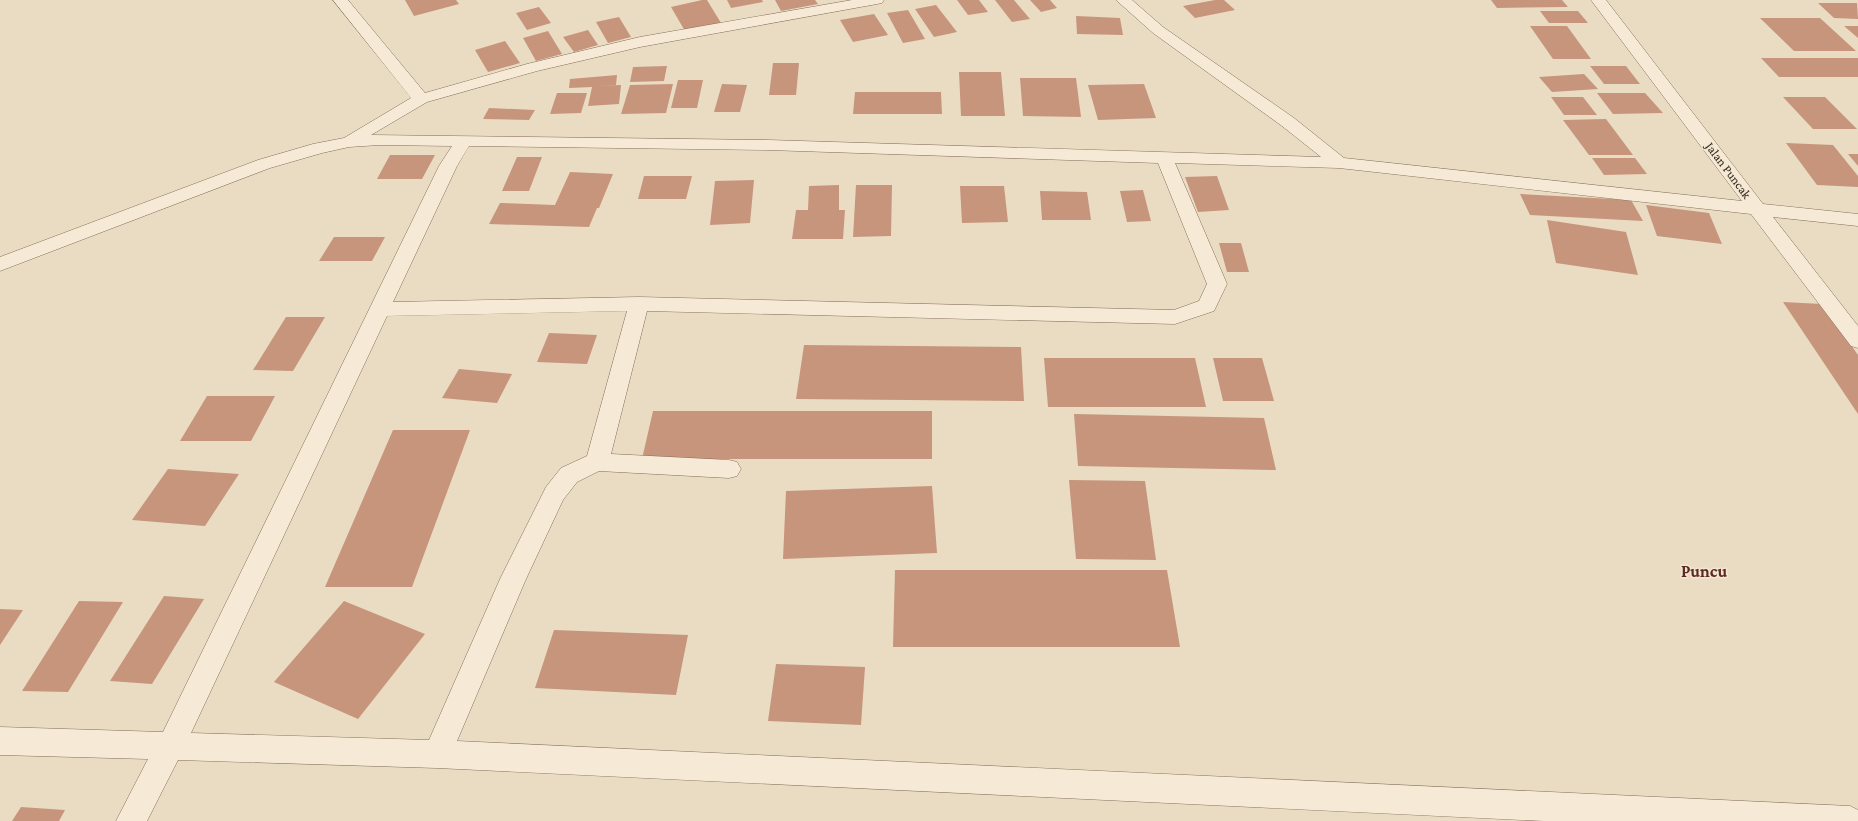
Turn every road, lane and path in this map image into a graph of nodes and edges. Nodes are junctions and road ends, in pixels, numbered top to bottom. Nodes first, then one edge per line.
1 (340, 0) edge
2 (877, 0) edge
3 (1123, 0) edge
4 (1598, 0) edge
5 (421, 99) junction
6 (464, 141) junction
7 (349, 142) junction
8 (1164, 157) junction
9 (1339, 163) junction
10 (1757, 207) junction
11 (1858, 220) edge
12 (0, 264) edge
13 (639, 304) junction
14 (380, 309) junction
15 (1858, 341) edge
16 (597, 462) junction
17 (729, 469) dead end
18 (0, 741) edge
19 (171, 745) junction
20 (437, 754) junction
21 (131, 821) edge
22 (1850, 821) edge

1 - 5 street
2 - 5 street
3 - 9 street
4 - 10 street, Jalan Puncak
5 - 7 street
6 - 7 street
6 - 8 street
6 - 14 street
7 - 12 street
8 - 9 street
8 - 13 street
9 - 10 street
10 - 11 street
10 - 15 street, Jalan Puncak
13 - 14 street
13 - 16 street
14 - 19 street
16 - 17 street
16 - 20 street
18 - 19 street
19 - 20 street
19 - 21 street
20 - 22 street

